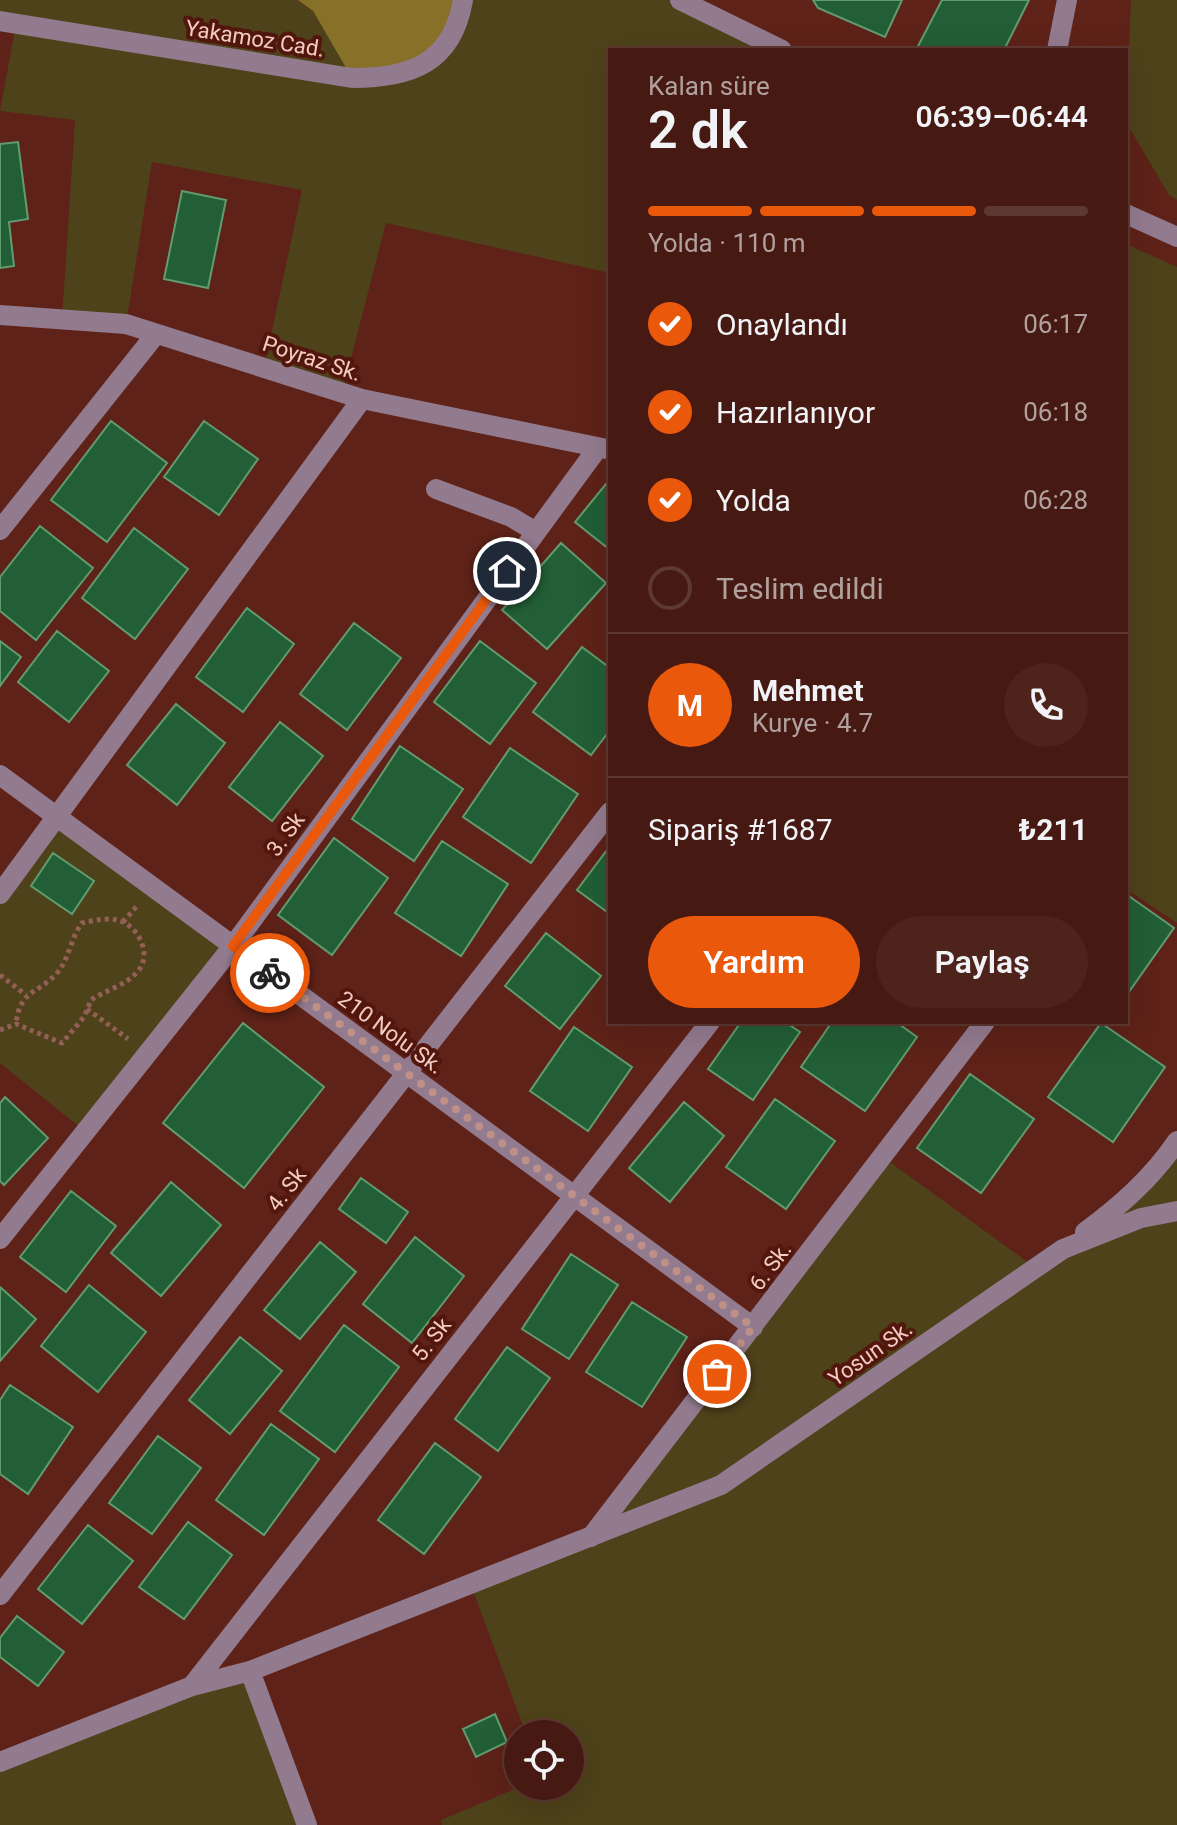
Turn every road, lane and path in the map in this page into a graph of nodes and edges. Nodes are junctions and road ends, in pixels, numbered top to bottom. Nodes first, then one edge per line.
1 (463, 0) edge
2 (680, 0) edge
3 (1067, 0) edge
4 (702, 4) edge
5 (0, 21) edge
6 (779, 48) edge
7 (1057, 48) edge
8 (1128, 215) edge
9 (1177, 237) edge
10 (0, 315) edge
11 (156, 334) junction
12 (362, 399) junction
13 (604, 449) edge
14 (436, 489) dead end
15 (0, 530) edge
16 (536, 532) junction
17 (0, 775) edge
18 (608, 815) edge
19 (57, 817) junction
20 (0, 894) edge
21 (233, 946) junction
22 (0, 975) edge
23 (26, 995) junction
24 (87, 1009) junction
25 (16, 1024) junction
26 (708, 1024) edge
27 (983, 1024) edge
28 (0, 1030) edge
29 (148, 1053) junction
30 (406, 1073) junction
31 (1177, 1141) edge
32 (573, 1195) junction
33 (1177, 1211) edge
34 (0, 1239) edge
35 (1063, 1249) junction
36 (753, 1327) junction
37 (591, 1537) junction
38 (0, 1595) edge
39 (250, 1671) junction
40 (192, 1686) junction
41 (0, 1762) edge
42 (307, 1825) edge

1 - 5 street, Yakamoz Cad.
2 - 4 street
3 - 7 street
4 - 6 street
8 - 9 street
10 - 11 street, Poyraz Sk.
11 - 12 street, Poyraz Sk.
11 - 15 street
12 - 13 street, Poyraz Sk.
12 - 19 street
13 - 16 street, 3. Sk
14 - 16 street
16 - 21 street, 3. Sk
17 - 19 street, 210 Nolu Sk.
18 - 30 street, 4. Sk
19 - 20 street
19 - 21 street, 210 Nolu Sk.
21 - 29 street, 3. Sk
21 - 30 street, 210 Nolu Sk.
22 - 23 path
23 - 24 path
23 - 25 path
24 - 25 path
24 - 29 path
25 - 28 path
26 - 32 street, 5. Sk
27 - 36 street, 6. Sk.
29 - 34 street, 3. Sk
30 - 32 street, 210 Nolu Sk.
30 - 38 street, 4. Sk
31 - 35 street
32 - 36 street, 210 Nolu Sk.
32 - 40 street, 5. Sk
33 - 35 street, Yosun Sk.
35 - 37 street, Yosun Sk.
36 - 37 street, 6. Sk.
37 - 39 street, Yosun Sk.
39 - 40 street, Yosun Sk.
39 - 42 street
40 - 41 street, Yosun Sk.

